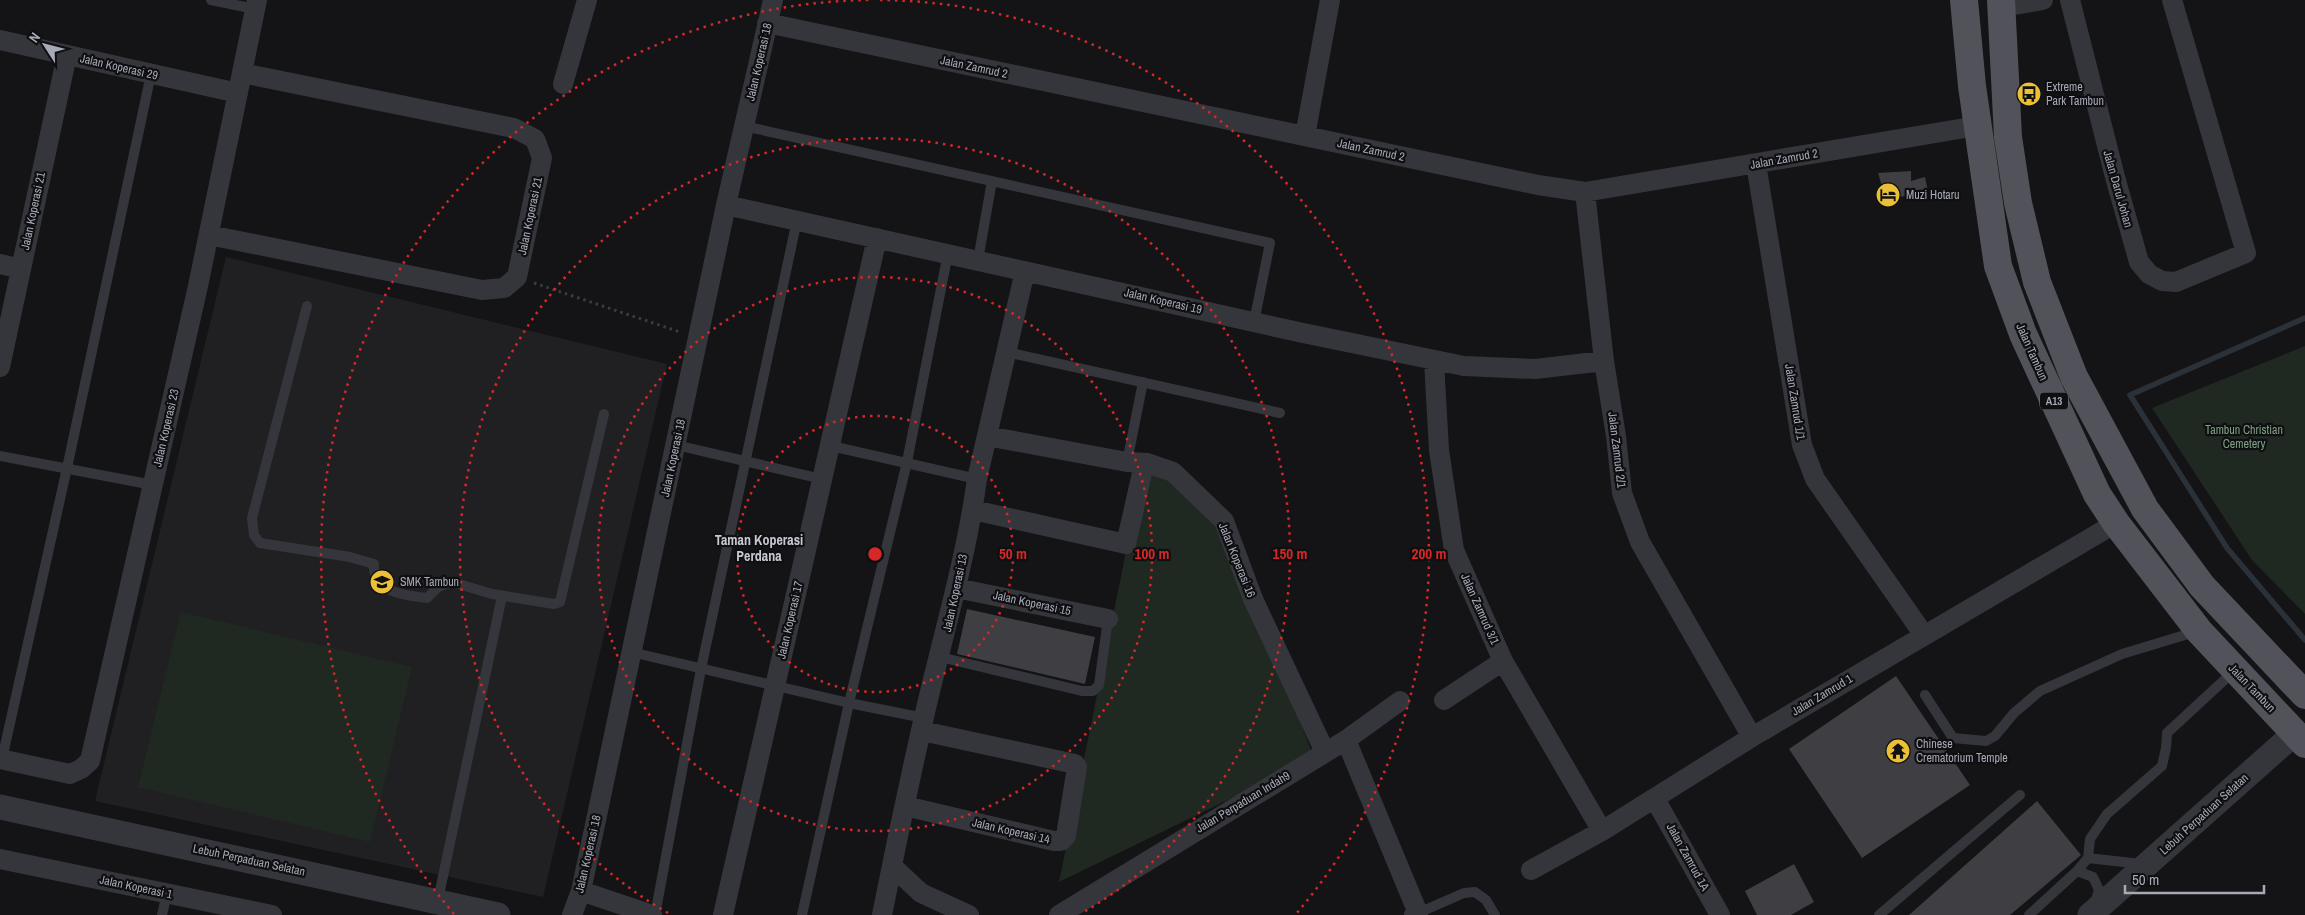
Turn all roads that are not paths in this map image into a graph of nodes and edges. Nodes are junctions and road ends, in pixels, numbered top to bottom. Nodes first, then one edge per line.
1 (212, 0) edge
2 (587, 0) edge
3 (773, 0) edge
4 (1330, 0) edge
5 (1964, 0) edge
6 (2043, 0) edge
7 (2070, 0) edge
8 (2172, 0) edge
9 (256, 4) edge
10 (2001, 4) edge
11 (768, 23) junction
12 (0, 40) edge
13 (67, 55) junction
14 (242, 73) junction
15 (151, 74) junction
16 (563, 84) dead end
17 (238, 93) junction
18 (744, 126) junction
19 (1977, 126) junction
20 (1306, 136) junction
21 (1756, 164) junction
22 (992, 181) junction
23 (1585, 192) junction
24 (726, 205) junction
25 (797, 220) junction
26 (209, 235) junction
27 (878, 238) junction
28 (948, 253) junction
29 (978, 260) junction
30 (0, 264) edge
31 (21, 269) junction
32 (1025, 270) junction
33 (307, 306) dead end
34 (1254, 322) junction
35 (1006, 352) junction
36 (1, 357) edge
37 (1604, 361) junction
38 (1434, 362) junction
39 (1143, 382) junction
40 (1280, 413) dead end
41 (604, 414) dead end
42 (987, 436) junction
43 (676, 446) junction
44 (832, 446) junction
45 (0, 456) edge
46 (745, 462) junction
47 (907, 462) junction
48 (1127, 462) junction
49 (1147, 463) junction
50 (67, 468) junction
51 (822, 479) junction
52 (976, 479) junction
53 (153, 485) junction
54 (973, 510) junction
55 (2116, 523) junction
56 (956, 588) junction
57 (502, 596) junction
58 (1108, 619) joint
59 (2199, 631) junction
60 (1924, 635) junction
61 (630, 652) junction
62 (940, 657) junction
63 (1503, 660) junction
64 (701, 669) junction
65 (2234, 670) junction
66 (774, 686) junction
67 (1925, 695) dead end
68 (2305, 695) edge
69 (1444, 700) dead end
70 (1400, 701) dead end
71 (849, 703) junction
72 (923, 724) junction
73 (1752, 737) junction
74 (2300, 738) edge
75 (1346, 740) junction
76 (1325, 752) junction
77 (1, 759) edge
78 (2020, 794) dead end
79 (1655, 799) junction
80 (905, 806) junction
81 (0, 807) edge
82 (1602, 831) junction
83 (2088, 858) junction
84 (0, 859) edge
85 (2147, 865) junction
86 (892, 866) junction
87 (1531, 870) dead end
88 (2078, 870) junction
89 (581, 892) junction
90 (167, 893) junction
91 (435, 908) edge
92 (1416, 914) edge
93 (2091, 914) edge
94 (162, 915) edge
95 (272, 915) edge
96 (498, 915) edge
97 (572, 915) edge
98 (654, 915) edge
99 (723, 915) edge
100 (802, 915) edge
101 (882, 915) edge
102 (969, 915) edge
103 (1059, 915) edge
104 (1495, 915) edge
105 (1720, 915) edge
106 (1879, 915) edge
107 (2029, 915) edge

1 - 9 lane
2 - 16 street
3 - 11 street, Jalan Koperasi 18
4 - 20 street
5 - 19 main road, Jalan Tambun / A13
6 - 10 street
7 - 8 street, Jalan Darul Johan
9 - 14 street, Jalan Koperasi 23
10 - 68 main road, A13
11 - 18 street, Jalan Koperasi 18
11 - 20 street, Jalan Zamrud 2
12 - 13 street, Jalan Koperasi 29
13 - 15 street, Jalan Koperasi 29
13 - 31 street, Jalan Koperasi 21
14 - 17 street, Jalan Koperasi 23
14 - 26 street, Jalan Koperasi 21
15 - 17 street, Jalan Koperasi 29
15 - 50 lane
17 - 26 street, Jalan Koperasi 23
18 - 22 lane
18 - 24 street, Jalan Koperasi 18
19 - 21 street, Jalan Zamrud 2
19 - 55 main road, Jalan Tambun / A13
20 - 23 street, Jalan Zamrud 2
21 - 23 street, Jalan Zamrud 2
21 - 60 street, Jalan Zamrud 1/1
22 - 29 lane
22 - 34 lane
23 - 37 street, Jalan Zamrud 2/1
24 - 25 street, Jalan Koperasi 19
24 - 43 street, Jalan Koperasi 18
25 - 27 street, Jalan Koperasi 19
25 - 46 lane
26 - 53 street, Jalan Koperasi 23
27 - 28 street, Jalan Koperasi 19
27 - 44 street, Jalan Koperasi 17
28 - 29 street, Jalan Koperasi 19
28 - 47 lane
29 - 32 street, Jalan Koperasi 19
30 - 31 street
31 - 36 street, Jalan Koperasi 21
32 - 34 street, Jalan Koperasi 19
32 - 35 street, Jalan Koperasi 13
33 - 57 lane
34 - 38 street, Jalan Koperasi 19
35 - 39 lane
35 - 42 street, Jalan Koperasi 13
37 - 38 street, Jalan Koperasi 19
37 - 73 street, Jalan Zamrud 2/1
38 - 63 street, Jalan Zamrud 3/1
39 - 40 lane
39 - 48 lane
41 - 57 lane
42 - 48 street, Jalan Koperasi 16
42 - 52 street, Jalan Koperasi 13
43 - 46 lane
43 - 61 street, Jalan Koperasi 18
44 - 47 lane
44 - 51 street, Jalan Koperasi 17
45 - 50 lane
46 - 51 lane
46 - 64 lane
47 - 52 lane
47 - 71 lane
48 - 49 street, Jalan Koperasi 16
49 - 54 street
49 - 76 street, Jalan Koperasi 16
50 - 53 lane
50 - 77 lane
51 - 66 street, Jalan Koperasi 17
52 - 54 street, Jalan Koperasi 13
53 - 77 street, Jalan Koperasi 23
54 - 56 street, Jalan Koperasi 13
55 - 59 main road, Jalan Tambun / A13
55 - 60 street, Jalan Zamrud 1
56 - 58 street, Jalan Koperasi 15
56 - 62 street, Jalan Koperasi 13
57 - 91 lane
58 - 62 lane
59 - 65 main road, Jalan Tambun / A13
59 - 67 lane
60 - 73 street, Jalan Zamrud 1
61 - 64 lane
61 - 89 street, Jalan Koperasi 18
62 - 72 street, Jalan Koperasi 13
63 - 69 street
63 - 82 street, Jalan Zamrud 3/1
64 - 66 lane
64 - 98 lane
65 - 74 main road, Jalan Tambun / A13
65 - 83 lane
66 - 71 lane
66 - 99 street, Jalan Koperasi 17
70 - 75 street, Jalan Perpaduan Indah9
71 - 72 lane
71 - 100 lane
72 - 80 street, Jalan Koperasi 13
72 - 80 street, Jalan Koperasi 14
73 - 79 street, Jalan Zamrud 1
74 - 85 street, Lebuh Perpaduan Selatan
75 - 76 street, Jalan Perpaduan Indah9
75 - 92 street
76 - 103 street, Jalan Perpaduan Indah9
78 - 106 lane
79 - 82 street, Jalan Zamrud 1
79 - 105 street, Jalan Zamrud 1A
80 - 86 street, Jalan Koperasi 13
81 - 91 street, Lebuh Perpaduan Selatan
82 - 87 street, Jalan Zamrud 1
83 - 85 lane
83 - 88 lane
84 - 90 street, Jalan Koperasi 1
85 - 93 street, Lebuh Perpaduan Selatan
86 - 101 street, Jalan Koperasi 13
86 - 102 street
88 - 93 lane
88 - 107 lane
89 - 97 street, Jalan Koperasi 18
89 - 98 street
90 - 94 lane
90 - 95 street, Jalan Koperasi 1
91 - 96 street, Lebuh Perpaduan Selatan
92 - 104 lane

